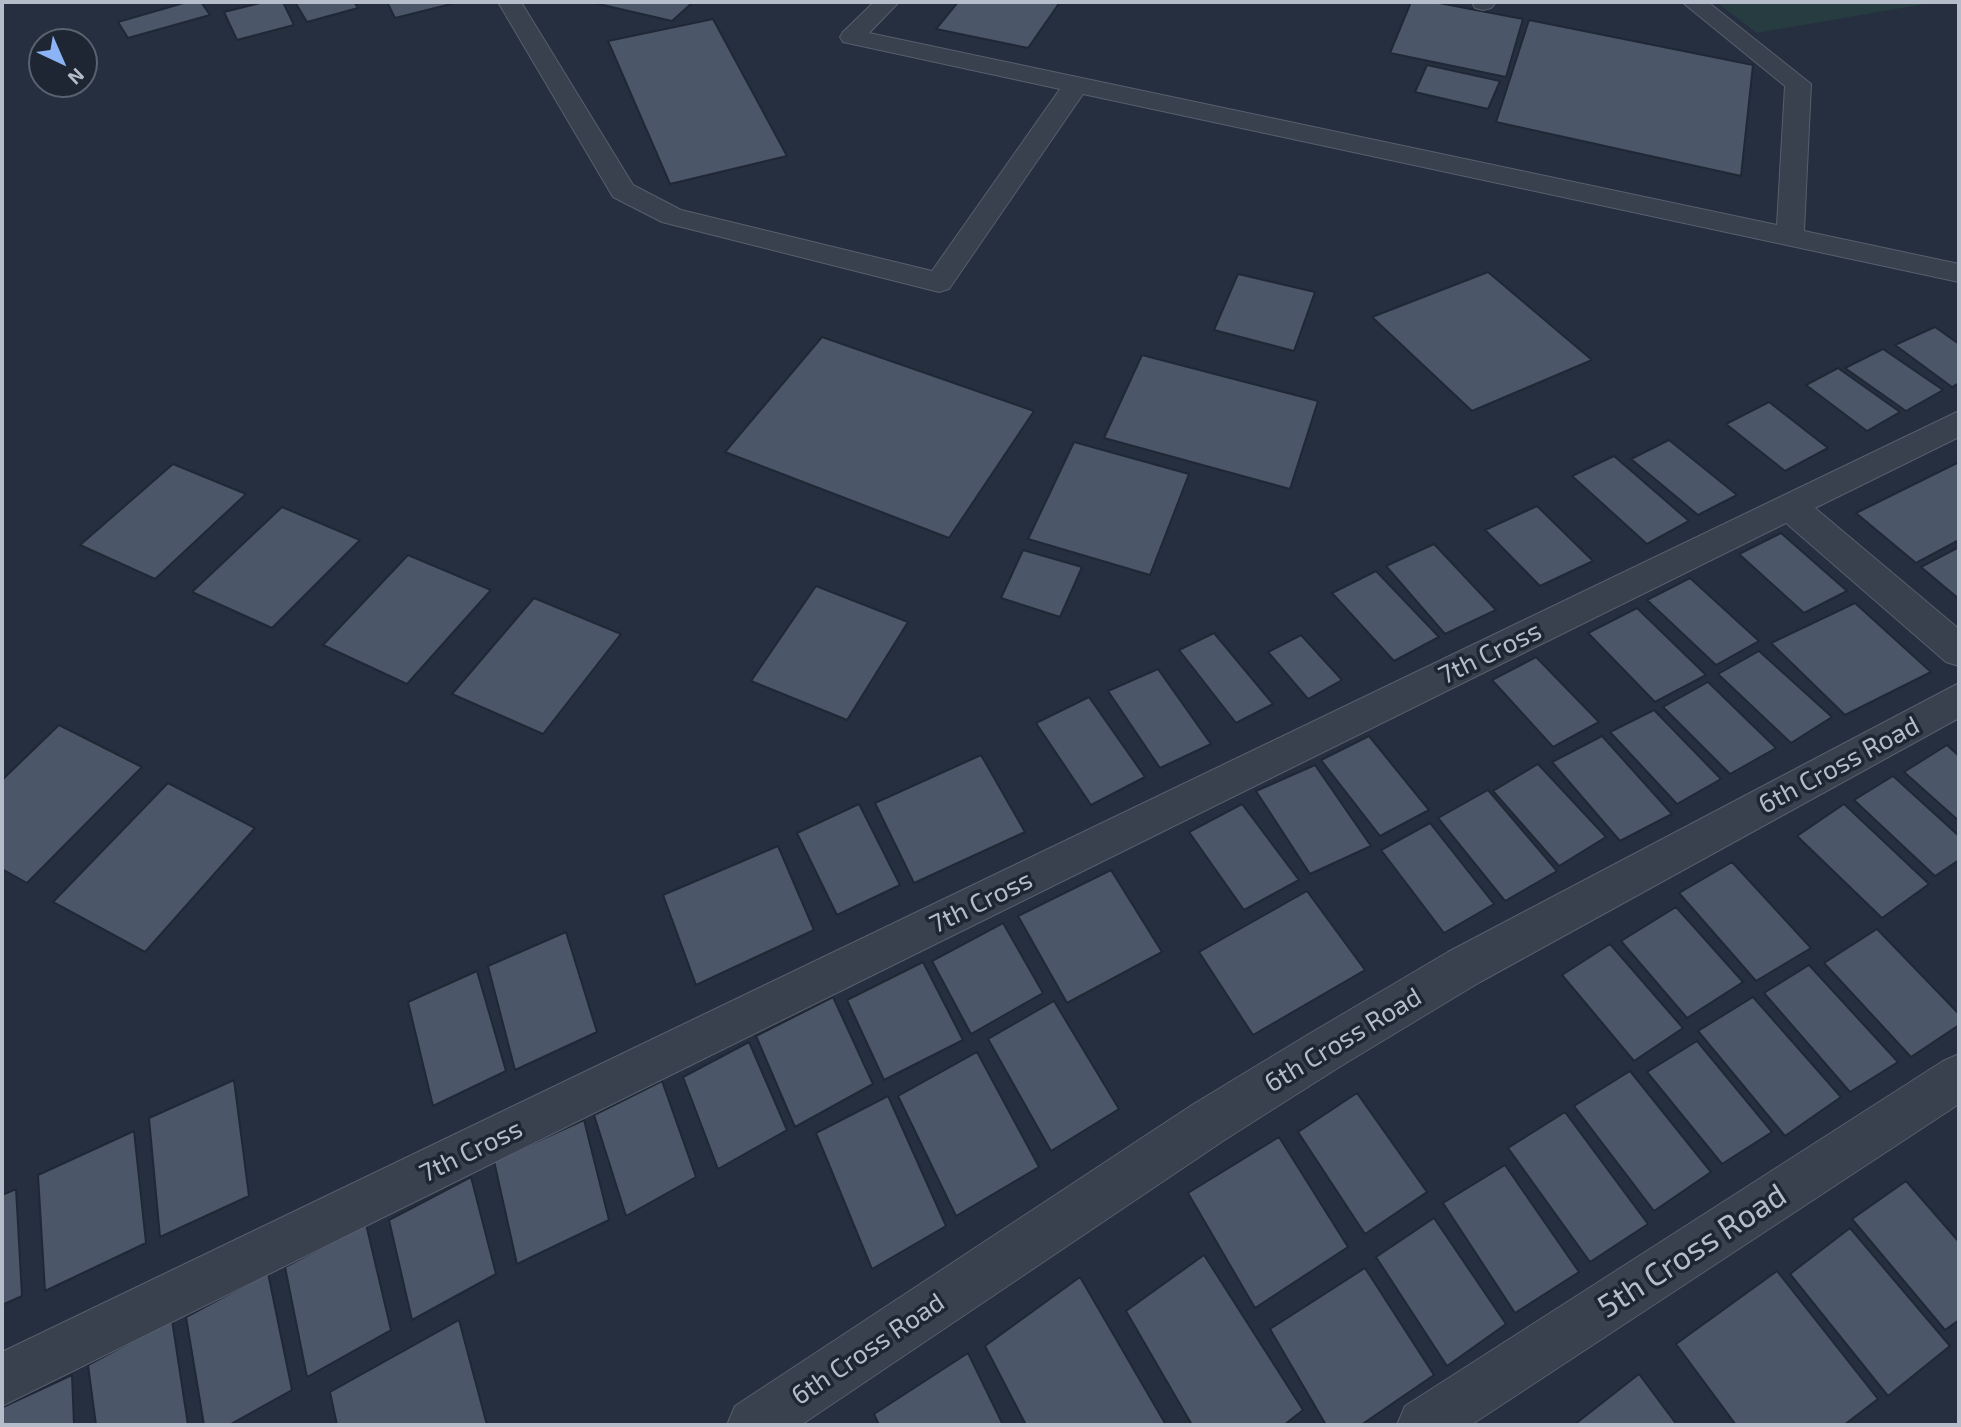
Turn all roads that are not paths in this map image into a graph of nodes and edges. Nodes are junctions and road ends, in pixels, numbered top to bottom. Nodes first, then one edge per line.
1 (510, 2) edge
2 (887, 2) edge
3 (1694, 2) edge
4 (1076, 85) junction
5 (1790, 237) junction
6 (1959, 273) edge
7 (1959, 423) edge
8 (1790, 506) junction
9 (1959, 651) edge
10 (1959, 699) edge
11 (1959, 1077) edge
12 (2, 1380) edge
13 (754, 1425) edge
14 (1424, 1425) edge

1 - 4 street
2 - 4 street
3 - 5 street
4 - 5 street
5 - 6 street
7 - 8 street, 7th Cross
8 - 9 street
8 - 12 street, 7th Cross
10 - 13 street, 6th Cross Road
11 - 14 street, 5th Cross Road

